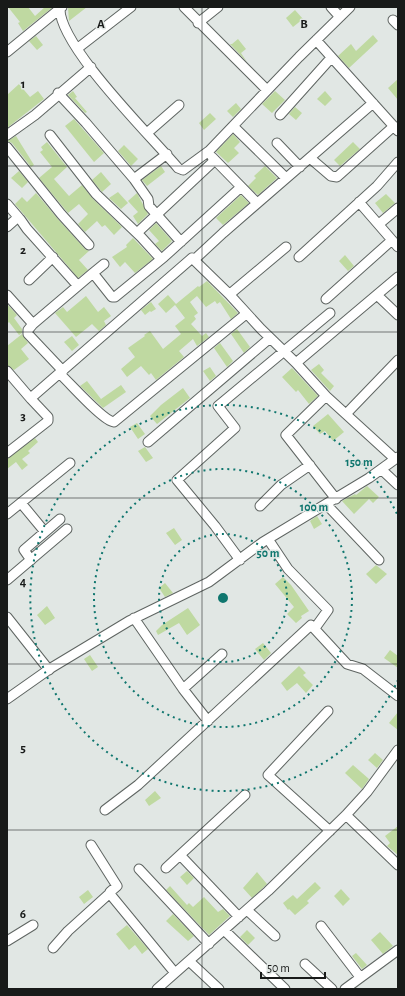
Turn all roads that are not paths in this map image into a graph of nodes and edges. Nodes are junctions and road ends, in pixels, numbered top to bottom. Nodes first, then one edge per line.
1 (131, 7) edge
2 (184, 7) edge
3 (218, 7) edge
4 (331, 7) edge
5 (350, 7) edge
6 (60, 8) edge
7 (340, 17) junction
8 (198, 23) junction
9 (316, 40) junction
10 (78, 48) junction
11 (7, 52) edge
12 (331, 58) junction
13 (91, 67) junction
14 (267, 90) junction
15 (58, 93) junction
16 (373, 103) junction
17 (178, 105) dead end
18 (280, 115) dead end
19 (233, 126) junction
20 (396, 128) edge
21 (148, 133) junction
22 (7, 135) edge
23 (50, 135) dead end
24 (277, 143) dead end
25 (7, 147) edge
26 (207, 152) junction
27 (167, 154) junction
28 (310, 158) junction
29 (215, 160) junction
30 (398, 162) edge
31 (300, 167) junction
32 (286, 178) junction
33 (134, 179) junction
34 (241, 187) junction
35 (359, 202) junction
36 (257, 203) junction
37 (7, 204) edge
38 (398, 208) edge
39 (157, 215) junction
40 (19, 218) junction
41 (379, 224) junction
42 (7, 227) edge
43 (137, 233) junction
44 (181, 242) junction
45 (395, 244) edge
46 (89, 245) dead end
47 (286, 247) dead end
48 (53, 257) junction
49 (299, 257) dead end
50 (161, 259) junction
51 (195, 259) junction
52 (104, 264) dead end
53 (93, 274) junction
54 (398, 277) edge
55 (28, 280) dead end
56 (78, 286) junction
57 (230, 294) junction
58 (7, 295) edge
59 (377, 295) junction
60 (326, 299) dead end
61 (246, 314) junction
62 (330, 314) dead end
63 (398, 315) edge
64 (33, 324) junction
65 (270, 338) junction
66 (285, 352) junction
67 (398, 360) edge
68 (296, 363) junction
69 (7, 371) edge
70 (61, 372) junction
71 (326, 396) junction
72 (31, 399) junction
73 (346, 414) junction
74 (148, 442) dead end
75 (7, 453) edge
76 (396, 458) edge
77 (70, 463) dead end
78 (310, 465) junction
79 (382, 470) junction
80 (398, 485) edge
81 (336, 499) junction
82 (21, 503) junction
83 (326, 504) junction
84 (260, 506) dead end
85 (7, 514) edge
86 (60, 518) dead end
87 (67, 529) dead end
88 (45, 532) junction
89 (268, 539) junction
90 (31, 560) junction
91 (240, 560) junction
92 (379, 560) dead end
93 (7, 580) edge
94 (134, 618) junction
95 (8, 621) edge
96 (315, 628) junction
97 (222, 654) dead end
98 (49, 670) junction
99 (183, 689) junction
100 (398, 696) edge
101 (7, 699) edge
102 (328, 711) dead end
103 (208, 721) junction
104 (397, 755) edge
105 (245, 795) dead end
106 (105, 810) dead end
107 (346, 815) junction
108 (330, 831) junction
109 (91, 845) dead end
110 (180, 855) junction
111 (398, 865) edge
112 (166, 868) dead end
113 (139, 869) dead end
114 (110, 893) junction
115 (247, 910) junction
116 (239, 917) junction
117 (33, 925) dead end
118 (321, 926) dead end
119 (224, 930) junction
120 (275, 936) dead end
121 (7, 941) edge
122 (209, 944) junction
123 (53, 948) dead end
124 (398, 950) edge
125 (189, 961) junction
126 (305, 964) dead end
127 (175, 973) junction
128 (360, 977) junction
129 (157, 989) edge
130 (219, 989) edge
131 (286, 989) edge
132 (332, 989) edge
133 (345, 989) edge

1 - 10 street
2 - 8 street
3 - 8 street
4 - 7 street
5 - 7 street
6 - 10 street
6 - 11 street
7 - 9 street
8 - 14 street
9 - 12 street
9 - 14 street
10 - 13 street
12 - 16 street
12 - 18 street
13 - 15 street
13 - 21 street
14 - 19 street
15 - 22 street
15 - 33 street
16 - 20 street
16 - 28 street
17 - 21 street
19 - 26 street
19 - 32 street
20 - 28 street
21 - 27 street
23 - 43 street
24 - 31 street
25 - 46 street
26 - 27 street
26 - 29 street
27 - 33 street
28 - 31 street
29 - 34 street
29 - 39 street
30 - 35 street
31 - 32 street
32 - 36 street
33 - 39 street
34 - 36 street
34 - 44 street
35 - 41 street
35 - 49 street
36 - 51 street
37 - 40 street
38 - 41 street
39 - 43 street
39 - 44 street
40 - 42 street
40 - 48 street
41 - 45 street
43 - 50 street
44 - 50 street
45 - 60 street
47 - 57 street
48 - 55 street
48 - 56 street
50 - 53 street
51 - 57 street
51 - 70 street
52 - 53 street
53 - 56 street
54 - 59 street
56 - 64 street
57 - 61 street
58 - 64 street
59 - 63 street
59 - 68 street
61 - 65 street
61 - 70 street
62 - 66 street
64 - 70 street
65 - 66 street
65 - 74 street
66 - 68 street
66 - 91 street
67 - 73 street
68 - 71 street
69 - 72 street
70 - 72 street
71 - 73 street
71 - 78 street
72 - 75 street
73 - 76 street
76 - 79 street
77 - 82 street
78 - 81 street
78 - 84 street
79 - 80 street
79 - 81 street
81 - 83 street
82 - 85 street
82 - 88 street
83 - 89 street
83 - 92 street
86 - 88 street
87 - 90 street
88 - 90 street
89 - 91 street
89 - 96 street
90 - 93 street
91 - 94 street
94 - 98 street
94 - 99 street
95 - 98 street
96 - 100 street
96 - 103 street
97 - 99 street
98 - 101 street
99 - 103 street
102 - 108 street
103 - 106 street
104 - 107 street
105 - 110 street
107 - 108 street
107 - 111 street
108 - 115 street
109 - 114 street
110 - 112 street
110 - 116 street
113 - 122 street
114 - 123 street
114 - 127 street
115 - 116 street
115 - 120 street
116 - 119 street
117 - 121 street
118 - 128 street
119 - 122 street
119 - 131 street
122 - 125 street
124 - 128 street
125 - 127 street
125 - 130 street
126 - 132 street
127 - 129 street
128 - 133 street

